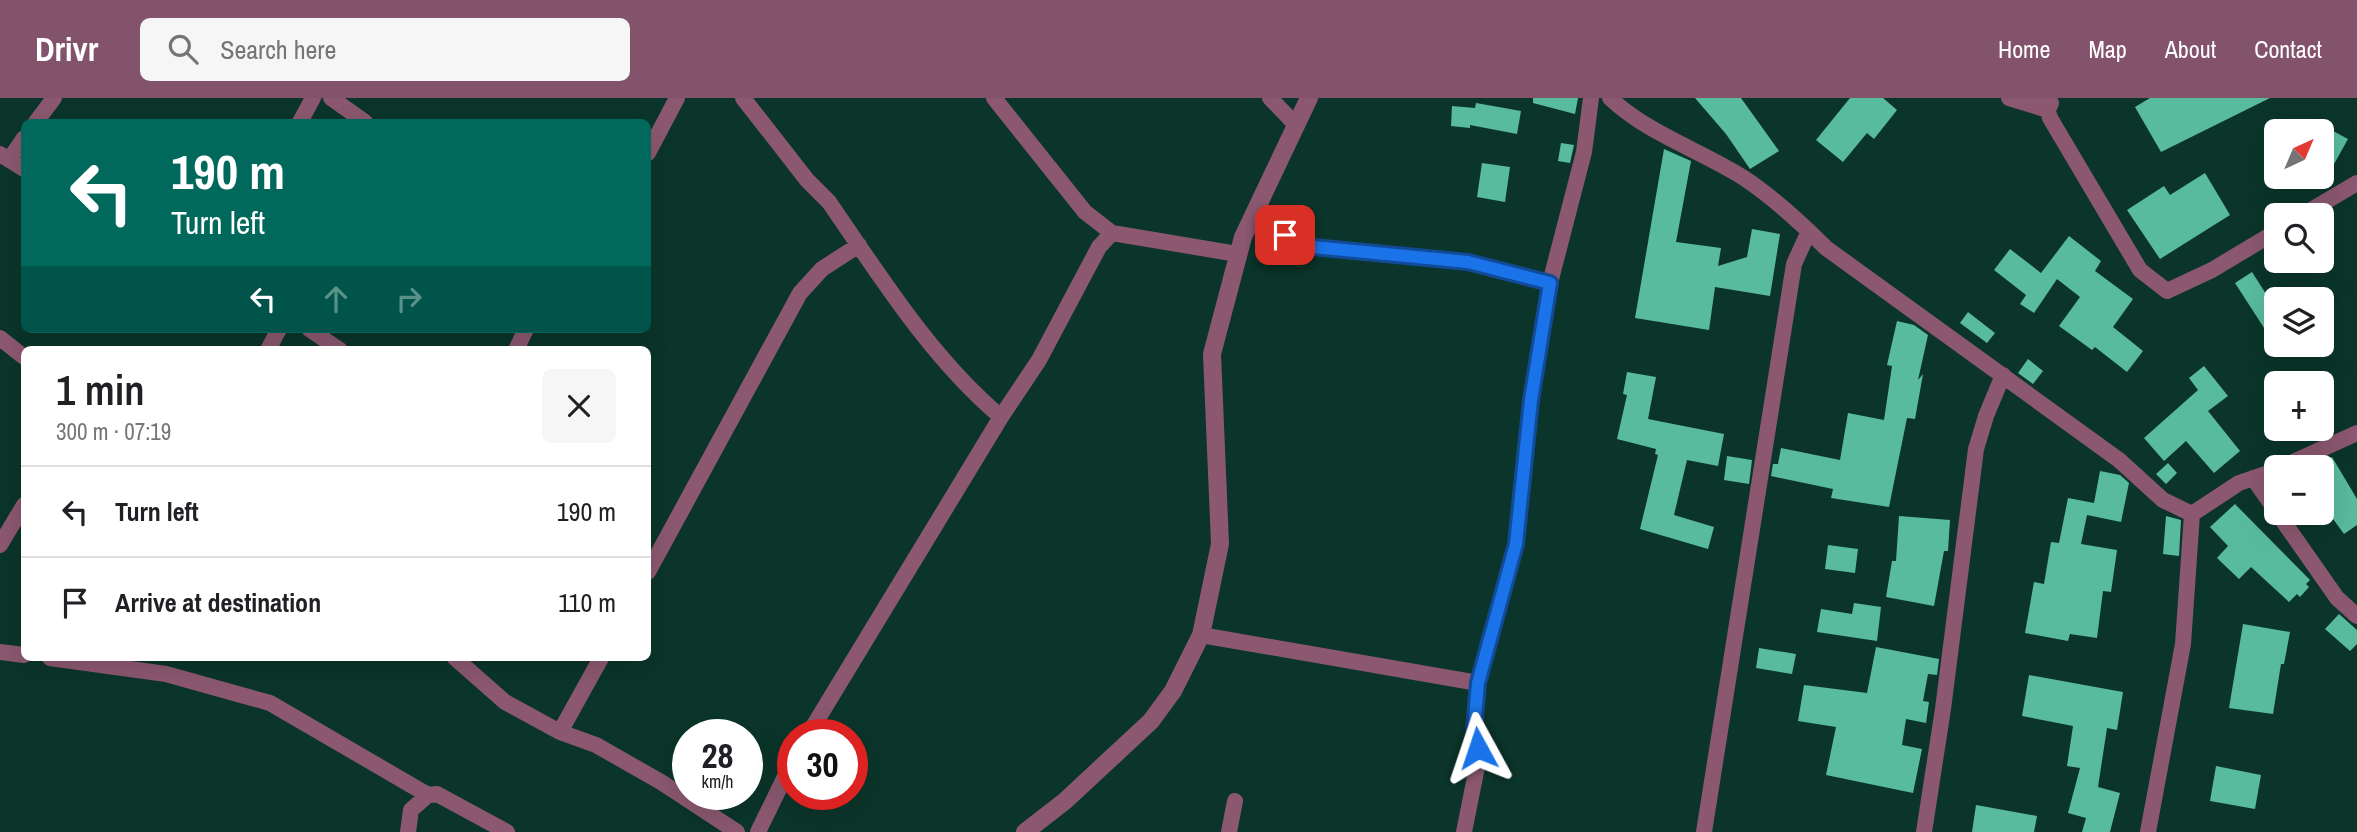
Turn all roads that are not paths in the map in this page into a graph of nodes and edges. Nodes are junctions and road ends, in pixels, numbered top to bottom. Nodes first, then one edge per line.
1 (54, 98) edge
2 (313, 98) edge
3 (331, 98) edge
4 (677, 98) edge
5 (743, 98) edge
6 (994, 98) edge
7 (1270, 98) edge
8 (1309, 98) edge
9 (1591, 98) edge
10 (1609, 98) edge
11 (2009, 98) edge
12 (2048, 102) edge
13 (38, 119) edge
14 (302, 119) edge
15 (361, 119) edge
16 (1296, 125) junction
17 (21, 141) edge
18 (651, 147) edge
19 (4, 157) edge
20 (21, 167) edge
21 (2357, 183) edge
22 (2323, 203) edge
23 (1252, 217) junction
24 (1809, 231) junction
25 (1112, 233) junction
26 (2264, 239) edge
27 (859, 245) junction
28 (1237, 254) junction
29 (1550, 283) junction
30 (315, 333) edge
31 (0, 338) edge
32 (334, 346) edge
33 (21, 355) edge
34 (2003, 375) junction
35 (1001, 417) junction
36 (2357, 433) edge
37 (2308, 455) edge
38 (2264, 474) edge
39 (2253, 478) junction
40 (21, 510) edge
41 (2192, 514) junction
42 (0, 545) edge
43 (651, 566) edge
44 (2357, 616) edge
45 (1201, 635) junction
46 (0, 652) edge
47 (21, 655) edge
48 (72, 661) edge
49 (458, 661) edge
50 (599, 661) edge
51 (1478, 683) junction
52 (818, 719) edge
53 (560, 732) junction
54 (777, 793) edge
55 (428, 795) junction
56 (1235, 801) dead end
57 (408, 832) edge
58 (507, 832) edge
59 (737, 832) edge
60 (758, 832) edge
61 (1025, 832) edge
62 (1229, 832) edge
63 (1464, 832) edge
64 (1704, 832) edge
65 (1924, 832) edge
66 (2148, 832) edge

1 - 13 street
2 - 14 street
3 - 15 street
4 - 18 street
5 - 27 street
6 - 25 street
7 - 16 street
8 - 16 street
9 - 29 street
10 - 24 street
11 - 12 street
12 - 26 street
16 - 23 street
17 - 19 street
19 - 20 street
21 - 22 street
23 - 28 street
23 - 29 street
24 - 34 street
24 - 64 street
25 - 28 street
25 - 35 street
27 - 35 street
27 - 43 street
28 - 45 street
29 - 51 street
30 - 32 street
31 - 33 street
34 - 41 street
34 - 65 street
35 - 52 street
36 - 37 street
38 - 39 street
39 - 41 street
39 - 44 street
40 - 42 street
41 - 66 street
45 - 51 street
45 - 61 street
46 - 47 street
48 - 55 street
49 - 53 street
50 - 53 street
51 - 63 street
53 - 59 street
54 - 60 street
55 - 57 street
55 - 58 street
56 - 62 street

